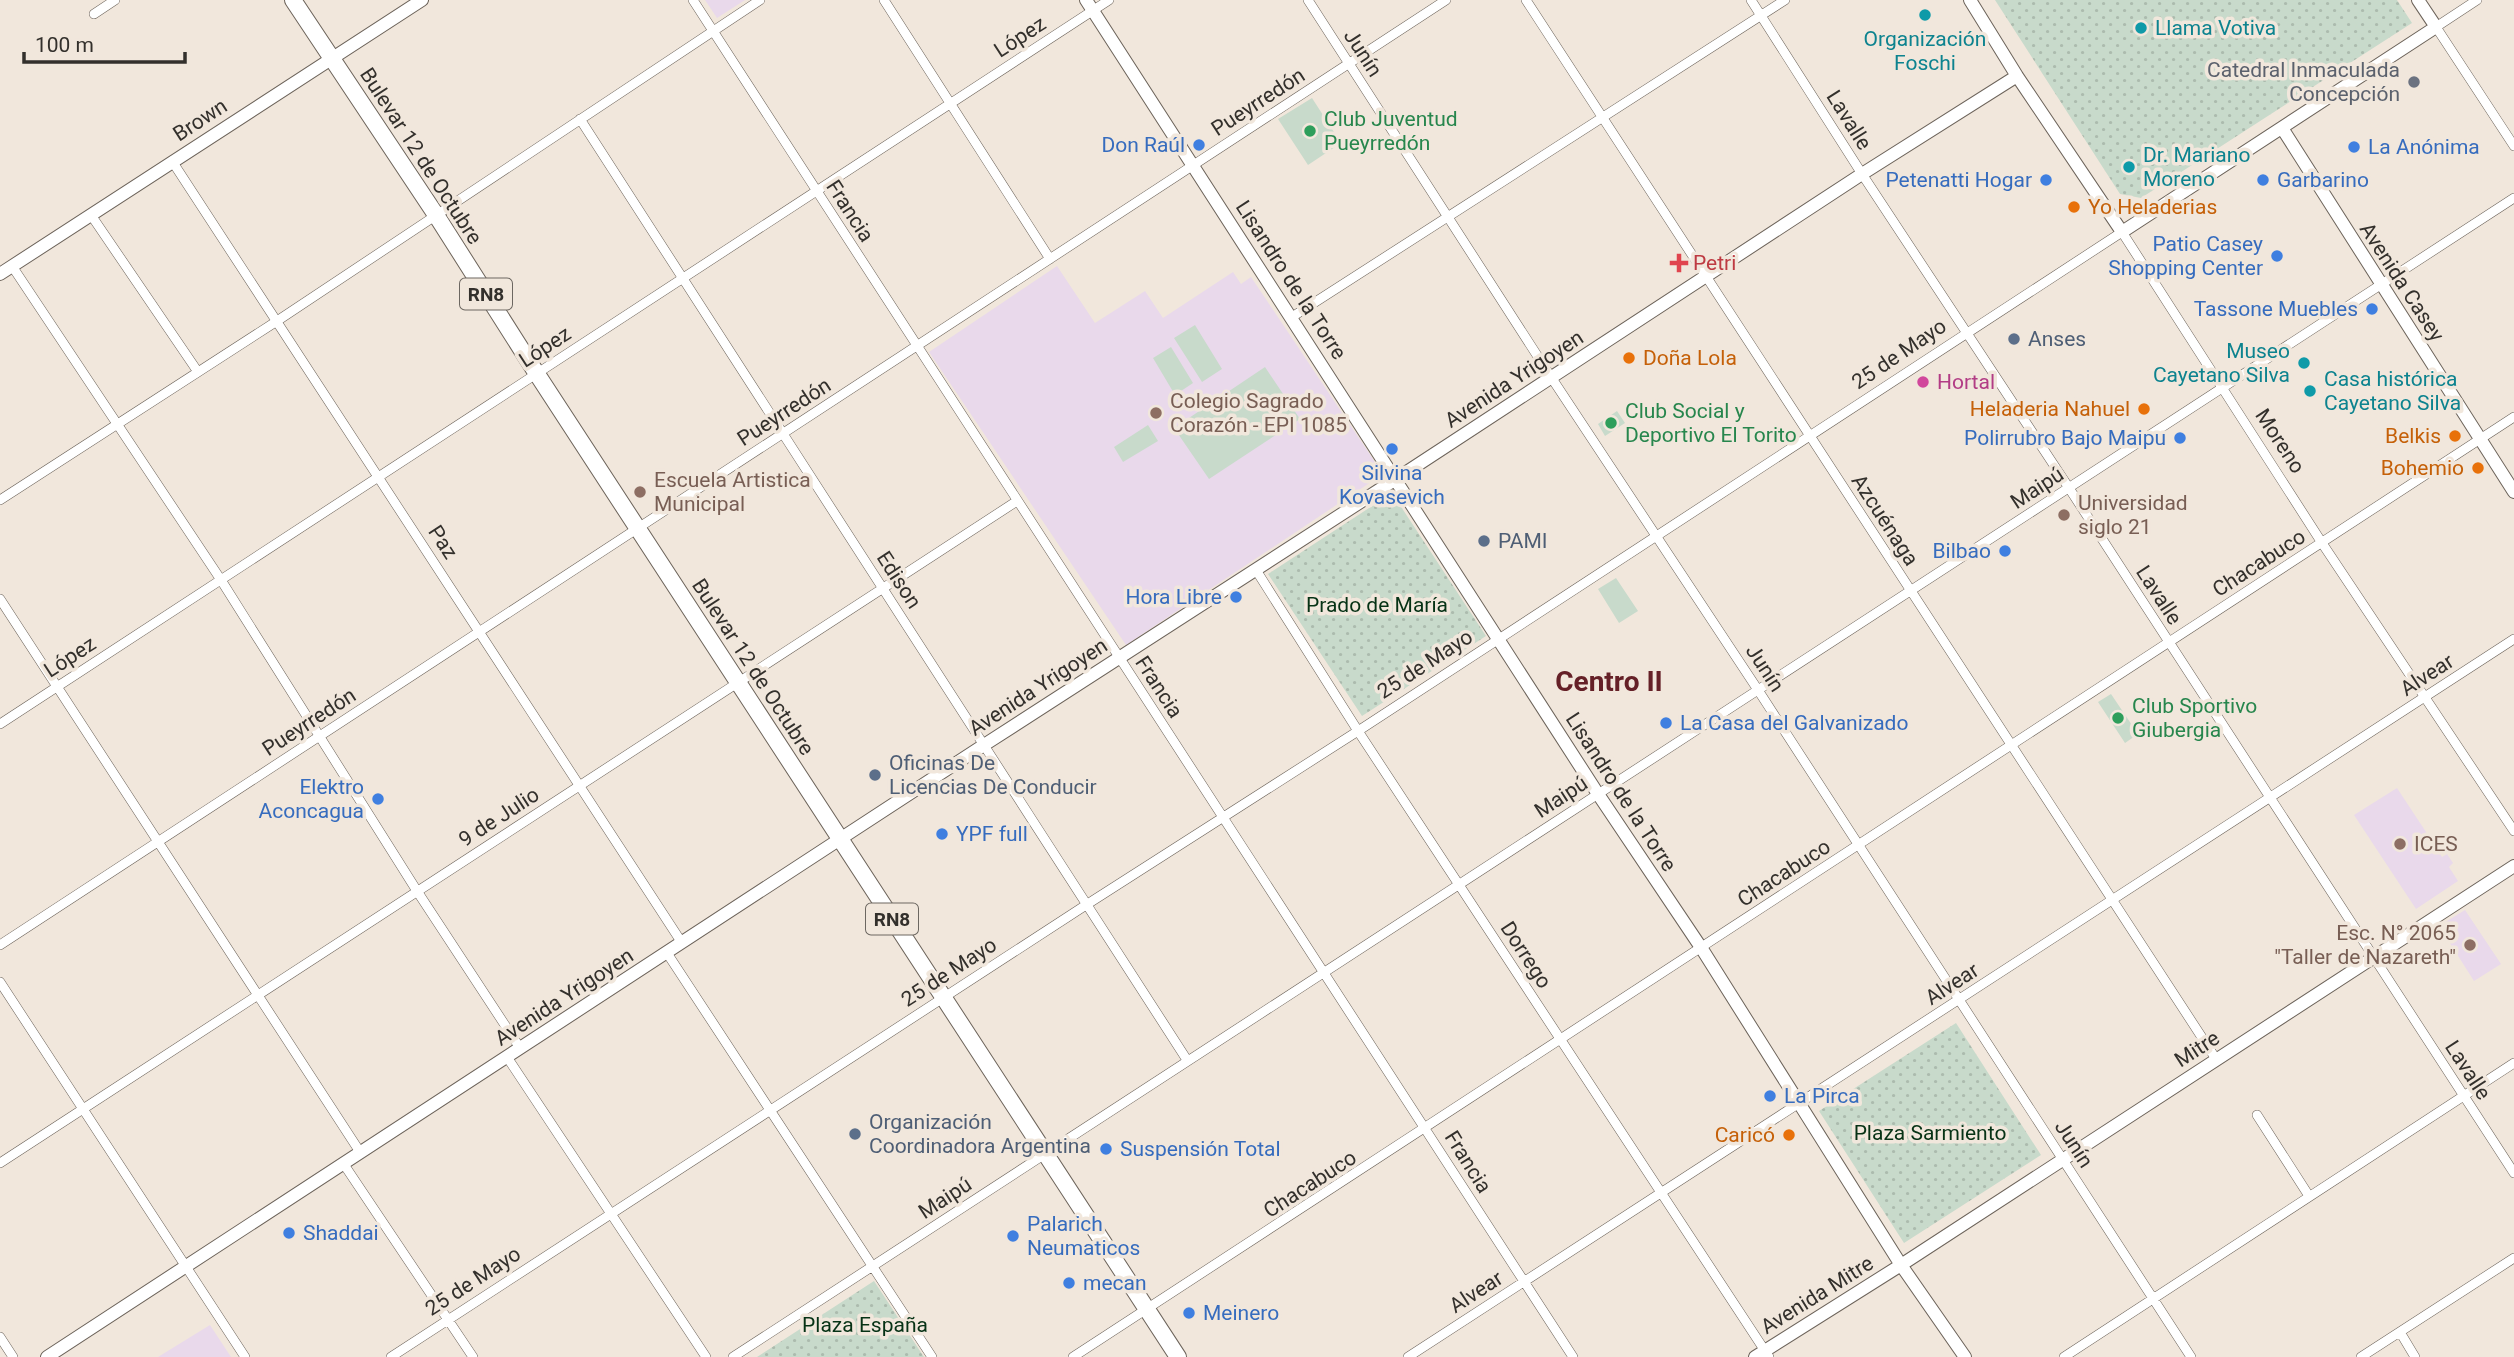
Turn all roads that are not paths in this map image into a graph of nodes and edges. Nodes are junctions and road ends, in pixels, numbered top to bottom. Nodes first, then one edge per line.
1 (115, 0) edge
2 (293, 0) edge
3 (422, 0) edge
4 (693, 0) edge
5 (760, 0) edge
6 (884, 0) edge
7 (1109, 0) edge
8 (1308, 0) edge
9 (1446, 0) edge
10 (1526, 0) edge
11 (1751, 0) edge
12 (1786, 0) edge
13 (1970, 0) edge
14 (2418, 0) edge
15 (2477, 0) edge
16 (1090, 5) edge
17 (94, 14) dead end
18 (1761, 16) junction
19 (2436, 27) junction
20 (713, 31) junction
21 (331, 59) junction
22 (1349, 63) junction
23 (2017, 76) junction
24 (950, 104) junction
25 (1602, 118) junction
26 (580, 119) junction
27 (2281, 128) junction
28 (2514, 146) edge
29 (172, 161) junction
30 (1194, 165) junction
31 (1861, 174) junction
32 (816, 191) junction
33 (2514, 198) edge
34 (91, 215) junction
35 (436, 215) junction
36 (1449, 216) junction
37 (2122, 232) junction
38 (1050, 259) junction
39 (12, 266) junction
40 (0, 274) edge
41 (1705, 276) junction
42 (682, 279) junction
43 (2381, 284) junction
44 (1292, 317) junction
45 (276, 321) junction
46 (1966, 333) junction
47 (916, 346) junction
48 (198, 372) junction
49 (537, 374) junction
50 (1551, 377) junction
51 (2223, 388) junction
52 (2514, 417) edge
53 (116, 424) junction
54 (782, 434) junction
55 (1811, 436) junction
56 (2480, 439) junction
57 (378, 476) junction
58 (1396, 480) junction
59 (2069, 488) junction
60 (2514, 492) edge
61 (0, 500) edge
62 (1017, 501) junction
63 (638, 528) junction
64 (1656, 536) junction
65 (2322, 543) junction
66 (1256, 570) junction
67 (221, 580) junction
68 (884, 588) junction
69 (1909, 590) junction
70 (0, 599) edge
71 (480, 630) junction
72 (1499, 638) junction
73 (2514, 639) edge
74 (2169, 642) junction
75 (1119, 658) junction
76 (738, 682) junction
77 (57, 687) junction
78 (1758, 690) junction
79 (2426, 697) junction
80 (0, 724) edge
81 (1358, 731) junction
82 (318, 737) junction
83 (984, 745) junction
84 (2011, 747) junction
85 (581, 785) junction
86 (1598, 793) junction
87 (2269, 799) junction
88 (1223, 818) junction
89 (2514, 831) edge
90 (841, 839) junction
91 (159, 842) junction
92 (1858, 846) junction
93 (2514, 866) edge
94 (1458, 884) junction
95 (417, 891) junction
96 (2112, 901) junction
97 (1086, 905) junction
98 (682, 943) junction
99 (0, 945) edge
100 (1702, 949) junction
101 (667, 953) junction
102 (2374, 956) junction
103 (1324, 972) junction
104 (0, 982) edge
105 (258, 995) junction
106 (944, 998) junction
107 (1959, 1000) junction
108 (1561, 1041) junction
109 (520, 1048) junction
110 (507, 1057) junction
111 (2216, 1059) junction
112 (1187, 1060) junction
113 (2514, 1063) edge
114 (2463, 1097) junction
115 (1799, 1105) junction
116 (83, 1110) junction
117 (771, 1110) junction
118 (2257, 1115) dead end
119 (1426, 1129) junction
120 (360, 1153) junction
121 (1045, 1153) junction
122 (2062, 1158) junction
123 (1, 1161) edge
124 (343, 1163) junction
125 (2514, 1173) edge
126 (1661, 1195) junction
127 (2309, 1196) junction
128 (611, 1215) junction
129 (2514, 1258) edge
130 (1901, 1265) junction
131 (872, 1266) junction
132 (187, 1267) junction
133 (1524, 1283) junction
134 (2154, 1299) junction
135 (1148, 1310) junction
136 (448, 1320) junction
137 (2400, 1332) junction
138 (0, 1337) edge
139 (1763, 1355) edge
140 (13, 1357) edge
141 (47, 1357) edge
142 (245, 1357) edge
143 (391, 1357) edge
144 (473, 1357) edge
145 (706, 1357) edge
146 (733, 1357) edge
147 (932, 1357) edge
148 (1073, 1357) edge
149 (1178, 1357) edge
150 (1408, 1357) edge
151 (1573, 1357) edge
152 (1965, 1357) edge
153 (2064, 1357) edge
154 (2191, 1357) edge
155 (2361, 1357) edge
156 (2415, 1357) edge

1 - 17 street
2 - 21 highway, Bulevar 12 de Octubre / RN8
3 - 21 main road, Brown
4 - 20 street, Francia
5 - 20 street
6 - 24 street
7 - 16 street, López
8 - 22 street, Junín
9 - 22 street, Pueyrredón
10 - 25 street, Azcuénaga
11 - 18 street, Lavalle
12 - 18 street
13 - 23 main road, Moreno
14 - 19 main road
15 - 19 street, 25 de Mayo
16 - 24 street, López
16 - 30 main road, Lisandro de la Torre
18 - 25 street
18 - 31 street, Lavalle
19 - 27 main road, 25 de Mayo
19 - 28 street
20 - 26 street
20 - 32 street, Francia
21 - 29 main road, Brown
21 - 35 highway, Bulevar 12 de Octubre / RN8
22 - 30 street, Pueyrredón
22 - 36 street, Junín
23 - 31 main road, Avenida Yrigoyen
23 - 37 main road, Moreno
24 - 32 street, López
24 - 38 street
25 - 36 street
25 - 41 street, Azcuénaga
26 - 35 street
26 - 42 street, Edison
27 - 37 main road, 25 de Mayo
27 - 43 main road, Avenida Casey
29 - 34 main road, Brown
29 - 45 street, Paz
30 - 38 street, Pueyrredón
30 - 44 main road, Lisandro de la Torre
31 - 41 main road, Avenida Yrigoyen
31 - 46 street, Lavalle
32 - 42 street, López
32 - 47 street, Francia
33 - 43 street, Maipú
34 - 39 main road, Brown
34 - 48 street
35 - 45 street
35 - 49 highway, Bulevar 12 de Octubre / RN8
36 - 44 street
36 - 50 street, Junín
37 - 46 street, 25 de Mayo
37 - 51 street, Moreno
38 - 47 street, Pueyrredón
39 - 40 main road, Brown
39 - 53 street
41 - 50 main road, Avenida Yrigoyen
41 - 55 street, Azcuénaga
42 - 49 street, López
42 - 54 street, Edison
43 - 51 street, Maipú
43 - 56 main road, Avenida Casey
44 - 58 main road, Lisandro de la Torre
45 - 48 street
45 - 57 street, Paz
46 - 55 street, 25 de Mayo
46 - 59 street, Lavalle
47 - 54 street, Pueyrredón
47 - 62 street, Francia
48 - 53 street
49 - 57 street, López
49 - 63 highway, Bulevar 12 de Octubre / RN8
50 - 58 main road, Avenida Yrigoyen
50 - 64 street, Junín
51 - 59 street, Maipú
51 - 65 street, Moreno
52 - 56 street, Chacabuco
53 - 61 street
53 - 67 street
54 - 63 street, Pueyrredón
54 - 68 street, Edison
55 - 64 street, 25 de Mayo
55 - 69 street, Azcuénaga
56 - 60 main road, Avenida Casey
56 - 65 street, Chacabuco
57 - 67 street, López
57 - 71 street, Paz
58 - 66 main road, Avenida Yrigoyen
58 - 72 main road, Lisandro de la Torre
59 - 69 street, Maipú
59 - 74 street, Lavalle
62 - 68 street, 9 de Julio
62 - 75 street, Francia
63 - 71 street, Pueyrredón
63 - 76 highway, Bulevar 12 de Octubre / RN8
64 - 72 street, 25 de Mayo
64 - 78 street, Junín
65 - 74 street, Chacabuco
65 - 79 street, Moreno
66 - 75 main road, Avenida Yrigoyen
66 - 81 street, Dorrego
67 - 77 street, López
67 - 82 street
68 - 76 street, 9 de Julio
68 - 83 street, Edison
69 - 78 street, Maipú
69 - 84 street, Azcuénaga
70 - 77 street
71 - 82 street, Pueyrredón
71 - 85 street, Paz
72 - 81 street, 25 de Mayo
72 - 86 main road, Lisandro de la Torre
73 - 79 street, Alvear
74 - 84 street, Chacabuco
74 - 87 street, Lavalle
75 - 83 main road, Avenida Yrigoyen
75 - 88 street, Francia
76 - 85 street, 9 de Julio
76 - 90 highway, Bulevar 12 de Octubre / RN8
77 - 80 street, López
77 - 91 street
78 - 86 street, Maipú
78 - 92 street, Junín
79 - 87 street, Alvear
79 - 89 street, Moreno
81 - 88 street, 25 de Mayo
81 - 94 street, Dorrego
82 - 91 street, Pueyrredón
82 - 95 street
83 - 90 main road, Avenida Yrigoyen
83 - 97 street, Edison
84 - 92 street, Chacabuco
84 - 96 street, Azcuénaga
85 - 95 street, 9 de Julio
85 - 98 street, Paz
86 - 94 street, Maipú
86 - 100 main road, Lisandro de la Torre
87 - 96 street, Alvear
87 - 102 street, Lavalle
88 - 97 street, 25 de Mayo
88 - 103 street, Francia
90 - 98 main road, Avenida Yrigoyen
90 - 106 highway, Bulevar 12 de Octubre / RN8
91 - 99 street, Pueyrredón
91 - 105 street
92 - 100 street, Chacabuco
92 - 107 street, Junín
93 - 102 main road, Mitre
94 - 103 street, Maipú
94 - 108 street, Dorrego
95 - 105 street, 9 de Julio
95 - 109 street
96 - 107 street, Alvear
96 - 111 street, Azcuénaga
97 - 106 street, 25 de Mayo
97 - 112 street, Edison
98 - 101 main road, Avenida Yrigoyen
100 - 108 street, Chacabuco
100 - 115 main road, Lisandro de la Torre
101 - 109 main road, Avenida Yrigoyen
101 - 117 street
102 - 111 main road, Mitre
102 - 114 street, Lavalle
103 - 112 street, Maipú
103 - 119 street, Francia
104 - 116 street
105 - 116 street, 9 de Julio
105 - 120 street
106 - 117 street, 25 de Mayo
106 - 121 highway, Bulevar 12 de Octubre / RN8
107 - 115 street, Alvear
107 - 122 street, Junín
108 - 119 street, Chacabuco
108 - 126 street, Dorrego
109 - 110 main road, Avenida Yrigoyen
110 - 120 main road, Avenida Yrigoyen
110 - 128 street
111 - 122 main road, Mitre
112 - 121 street, Maipú
113 - 114 street
114 - 125 street, Lavalle
114 - 127 street
115 - 126 street, Alvear
115 - 130 main road, Lisandro de la Torre
116 - 123 street, 9 de Julio
116 - 132 street
117 - 128 street, 25 de Mayo
117 - 131 street
118 - 127 street
119 - 133 street, Francia
119 - 135 street, Chacabuco
120 - 124 main road, Avenida Yrigoyen
121 - 131 street, Maipú
121 - 135 highway, Bulevar 12 de Octubre / RN8
122 - 130 main road, Mitre
122 - 134 street, Junín
124 - 132 main road, Avenida Yrigoyen
124 - 136 street
126 - 133 street, Alvear
126 - 139 street, Dorrego
127 - 134 street
128 - 136 street, 25 de Mayo
128 - 145 street
129 - 137 street
130 - 139 main road, Avenida Mitre
130 - 152 main road, Lisandro de la Torre
131 - 146 street, Maipú
131 - 147 street
132 - 141 main road, Avenida Yrigoyen
132 - 142 street
133 - 150 street, Alvear
133 - 151 street, Francia
134 - 153 street
134 - 154 street, Junín
135 - 148 street, Chacabuco
135 - 149 highway, Bulevar 12 de Octubre / RN8
136 - 143 street, 25 de Mayo
136 - 144 street
137 - 155 street
137 - 156 street
138 - 140 street

